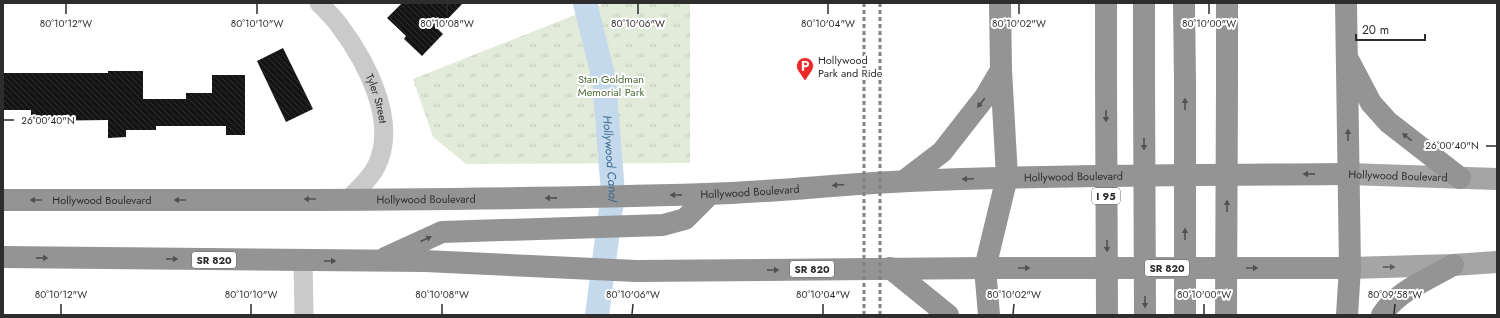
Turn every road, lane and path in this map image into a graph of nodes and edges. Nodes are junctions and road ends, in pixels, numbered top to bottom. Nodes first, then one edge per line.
1 (319, 3) edge
2 (1000, 3) edge
3 (1106, 3) edge
4 (1144, 3) edge
5 (1184, 3) edge
6 (1227, 3) edge
7 (1346, 3) edge
8 (1347, 56) junction
9 (1001, 70) junction
10 (1348, 174) junction
11 (1007, 178) junction
12 (1460, 178) junction
13 (1497, 179) edge
14 (904, 181) junction
15 (710, 194) junction
16 (349, 199) junction
17 (3, 200) edge
18 (3, 257) edge
19 (303, 260) junction
20 (378, 261) junction
21 (1497, 262) edge
22 (1453, 265) junction
23 (890, 268) junction
24 (985, 268) junction
25 (1350, 268) junction
26 (304, 315) edge
27 (948, 315) edge
28 (989, 315) edge
29 (1107, 315) edge
30 (1145, 315) edge
31 (1185, 315) edge
32 (1226, 315) edge
33 (1347, 315) edge
34 (1382, 315) edge

1 - 16 street, Tyler Street
2 - 9 highway
3 -> 29 highway, I 95, bridge
4 -> 30 highway, bridge
31 -> 5 highway, bridge
32 -> 6 highway, bridge
7 - 8 highway
10 -> 8 highway
12 -> 8 highway
9 - 11 highway
9 -> 14 highway
10 -> 11 highway, Hollywood Boulevard
10 - 12 main road, Hollywood Boulevard
10 - 25 highway
11 -> 14 highway, Hollywood Boulevard
11 - 24 highway
12 - 13 main road, Hollywood Boulevard
14 -> 15 highway, Hollywood Boulevard
15 -> 16 highway, Hollywood Boulevard
20 -> 15 highway
16 -> 17 highway, Hollywood Boulevard
18 -> 19 highway, SR 820
19 -> 20 highway, SR 820
19 - 26 street
20 -> 23 highway, SR 820
21 - 22 main road, SR 820
25 -> 22 main road, SR 820
22 - 34 highway
23 - 24 highway, SR 820
23 - 27 highway
24 -> 25 highway, SR 820
24 - 28 highway
25 - 33 highway

